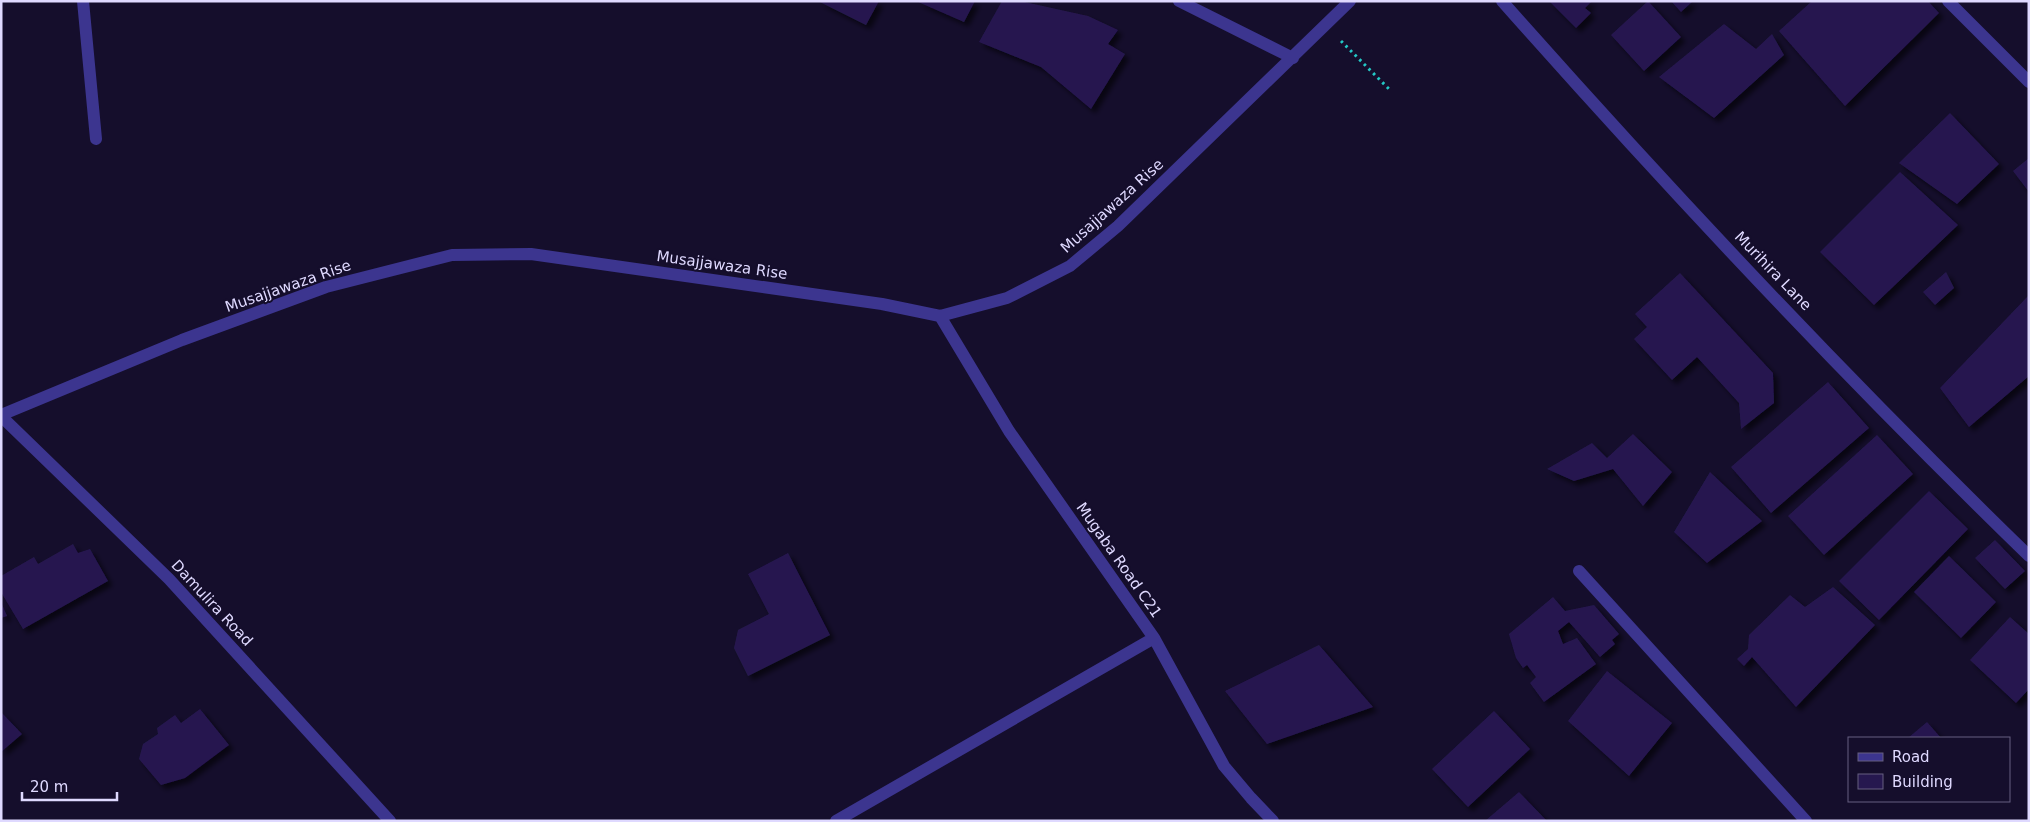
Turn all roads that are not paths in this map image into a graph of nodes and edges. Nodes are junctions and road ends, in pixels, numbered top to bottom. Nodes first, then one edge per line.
1 (84, 1) edge
2 (1179, 1) edge
3 (1350, 1) edge
4 (1502, 1) edge
5 (1948, 1) edge
6 (1293, 58) junction
7 (2029, 82) edge
8 (96, 138) dead end
9 (940, 316) junction
10 (1, 416) edge
11 (2029, 556) edge
12 (1579, 571) dead end
13 (1154, 638) junction
14 (390, 821) edge
15 (836, 821) edge
16 (1273, 821) edge
17 (1806, 821) edge

1 - 8 street
2 - 6 street
3 - 6 street, Musajjawaza Rise
4 - 11 street, Murihira Lane
5 - 7 street
6 - 9 street, Musajjawaza Rise
9 - 10 street, Musajjawaza Rise
9 - 13 street, Mugaba Road C21
10 - 14 street, Damulira Road
12 - 17 street
13 - 15 street
13 - 16 street, Mugaba Road C21

